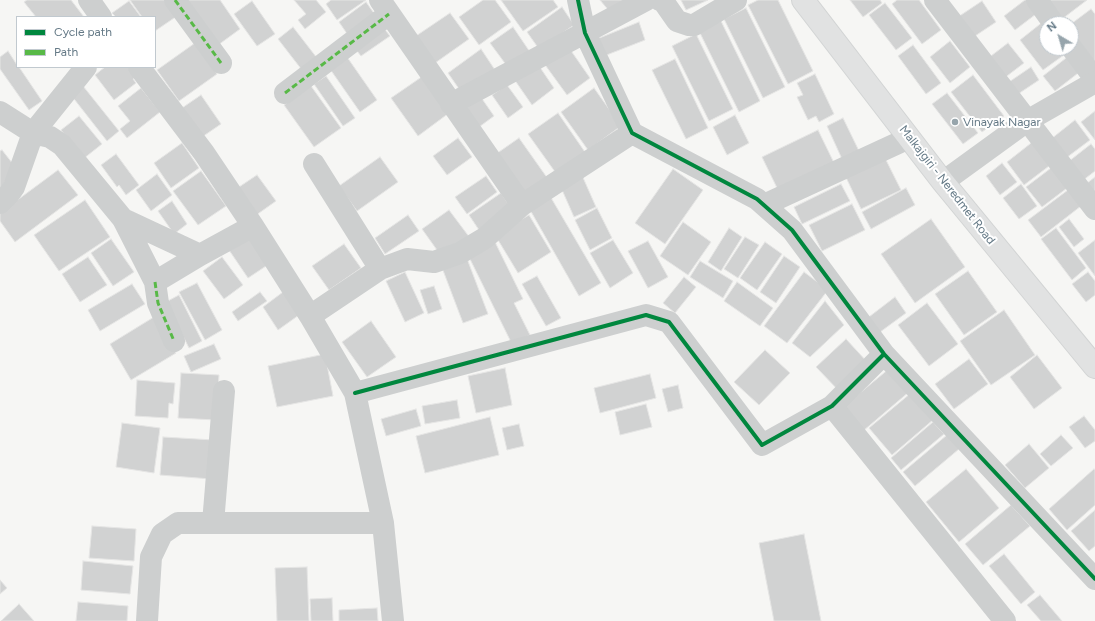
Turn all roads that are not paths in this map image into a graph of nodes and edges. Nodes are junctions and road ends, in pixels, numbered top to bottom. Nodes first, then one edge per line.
1 (175, 0) edge
2 (578, 0) edge
3 (646, 0) edge
4 (660, 0) edge
5 (736, 0) edge
6 (804, 0) edge
7 (935, 0) edge
8 (1037, 0) edge
9 (384, 7) edge
10 (1048, 16) edge
11 (585, 34) junction
12 (1077, 56) edge
13 (221, 63) dead end
14 (85, 68) edge
15 (140, 68) edge
16 (1095, 81) edge
17 (285, 93) dead end
18 (451, 104) junction
19 (0, 112) edge
20 (1027, 122) junction
21 (33, 133) junction
22 (632, 133) junction
23 (909, 138) junction
24 (314, 164) dead end
25 (943, 182) junction
26 (0, 204) edge
27 (522, 205) junction
28 (764, 205) junction
29 (1095, 209) edge
30 (123, 219) junction
31 (253, 226) junction
32 (200, 255) junction
33 (380, 269) junction
34 (155, 282) junction
35 (310, 316) junction
36 (174, 341) dead end
37 (884, 354) junction
38 (1095, 368) edge
39 (224, 391) dead end
40 (355, 393) junction
41 (832, 406) junction
42 (213, 523) junction
43 (383, 523) junction
44 (1095, 578) edge
45 (147, 621) edge
46 (393, 621) edge
47 (1004, 621) edge

1 - 13 street
2 - 11 street
3 - 11 street
4 - 5 street
6 - 23 main road, Malkajgiri - Neredmet Road
7 - 20 street
8 - 10 street
9 - 17 street
9 - 18 street
11 - 18 street
11 - 22 street
12 - 16 street
14 - 21 street
15 - 31 street
16 - 20 street
18 - 27 street
19 - 21 street
20 - 25 street
20 - 29 street
21 - 26 street
21 - 30 street
22 - 27 street
22 - 28 street
23 - 25 main road, Malkajgiri - Neredmet Road
23 - 28 street
24 - 33 street
25 - 38 main road, Malkajgiri - Neredmet Road
27 - 33 street
28 - 37 street
30 - 32 street
30 - 34 street
31 - 32 street
31 - 35 street
32 - 34 street
33 - 35 street
34 - 36 street
35 - 40 street
37 - 41 street
37 - 44 street
39 - 42 street
40 - 41 street
40 - 43 street
41 - 47 street
42 - 43 street
42 - 45 street
43 - 46 street

